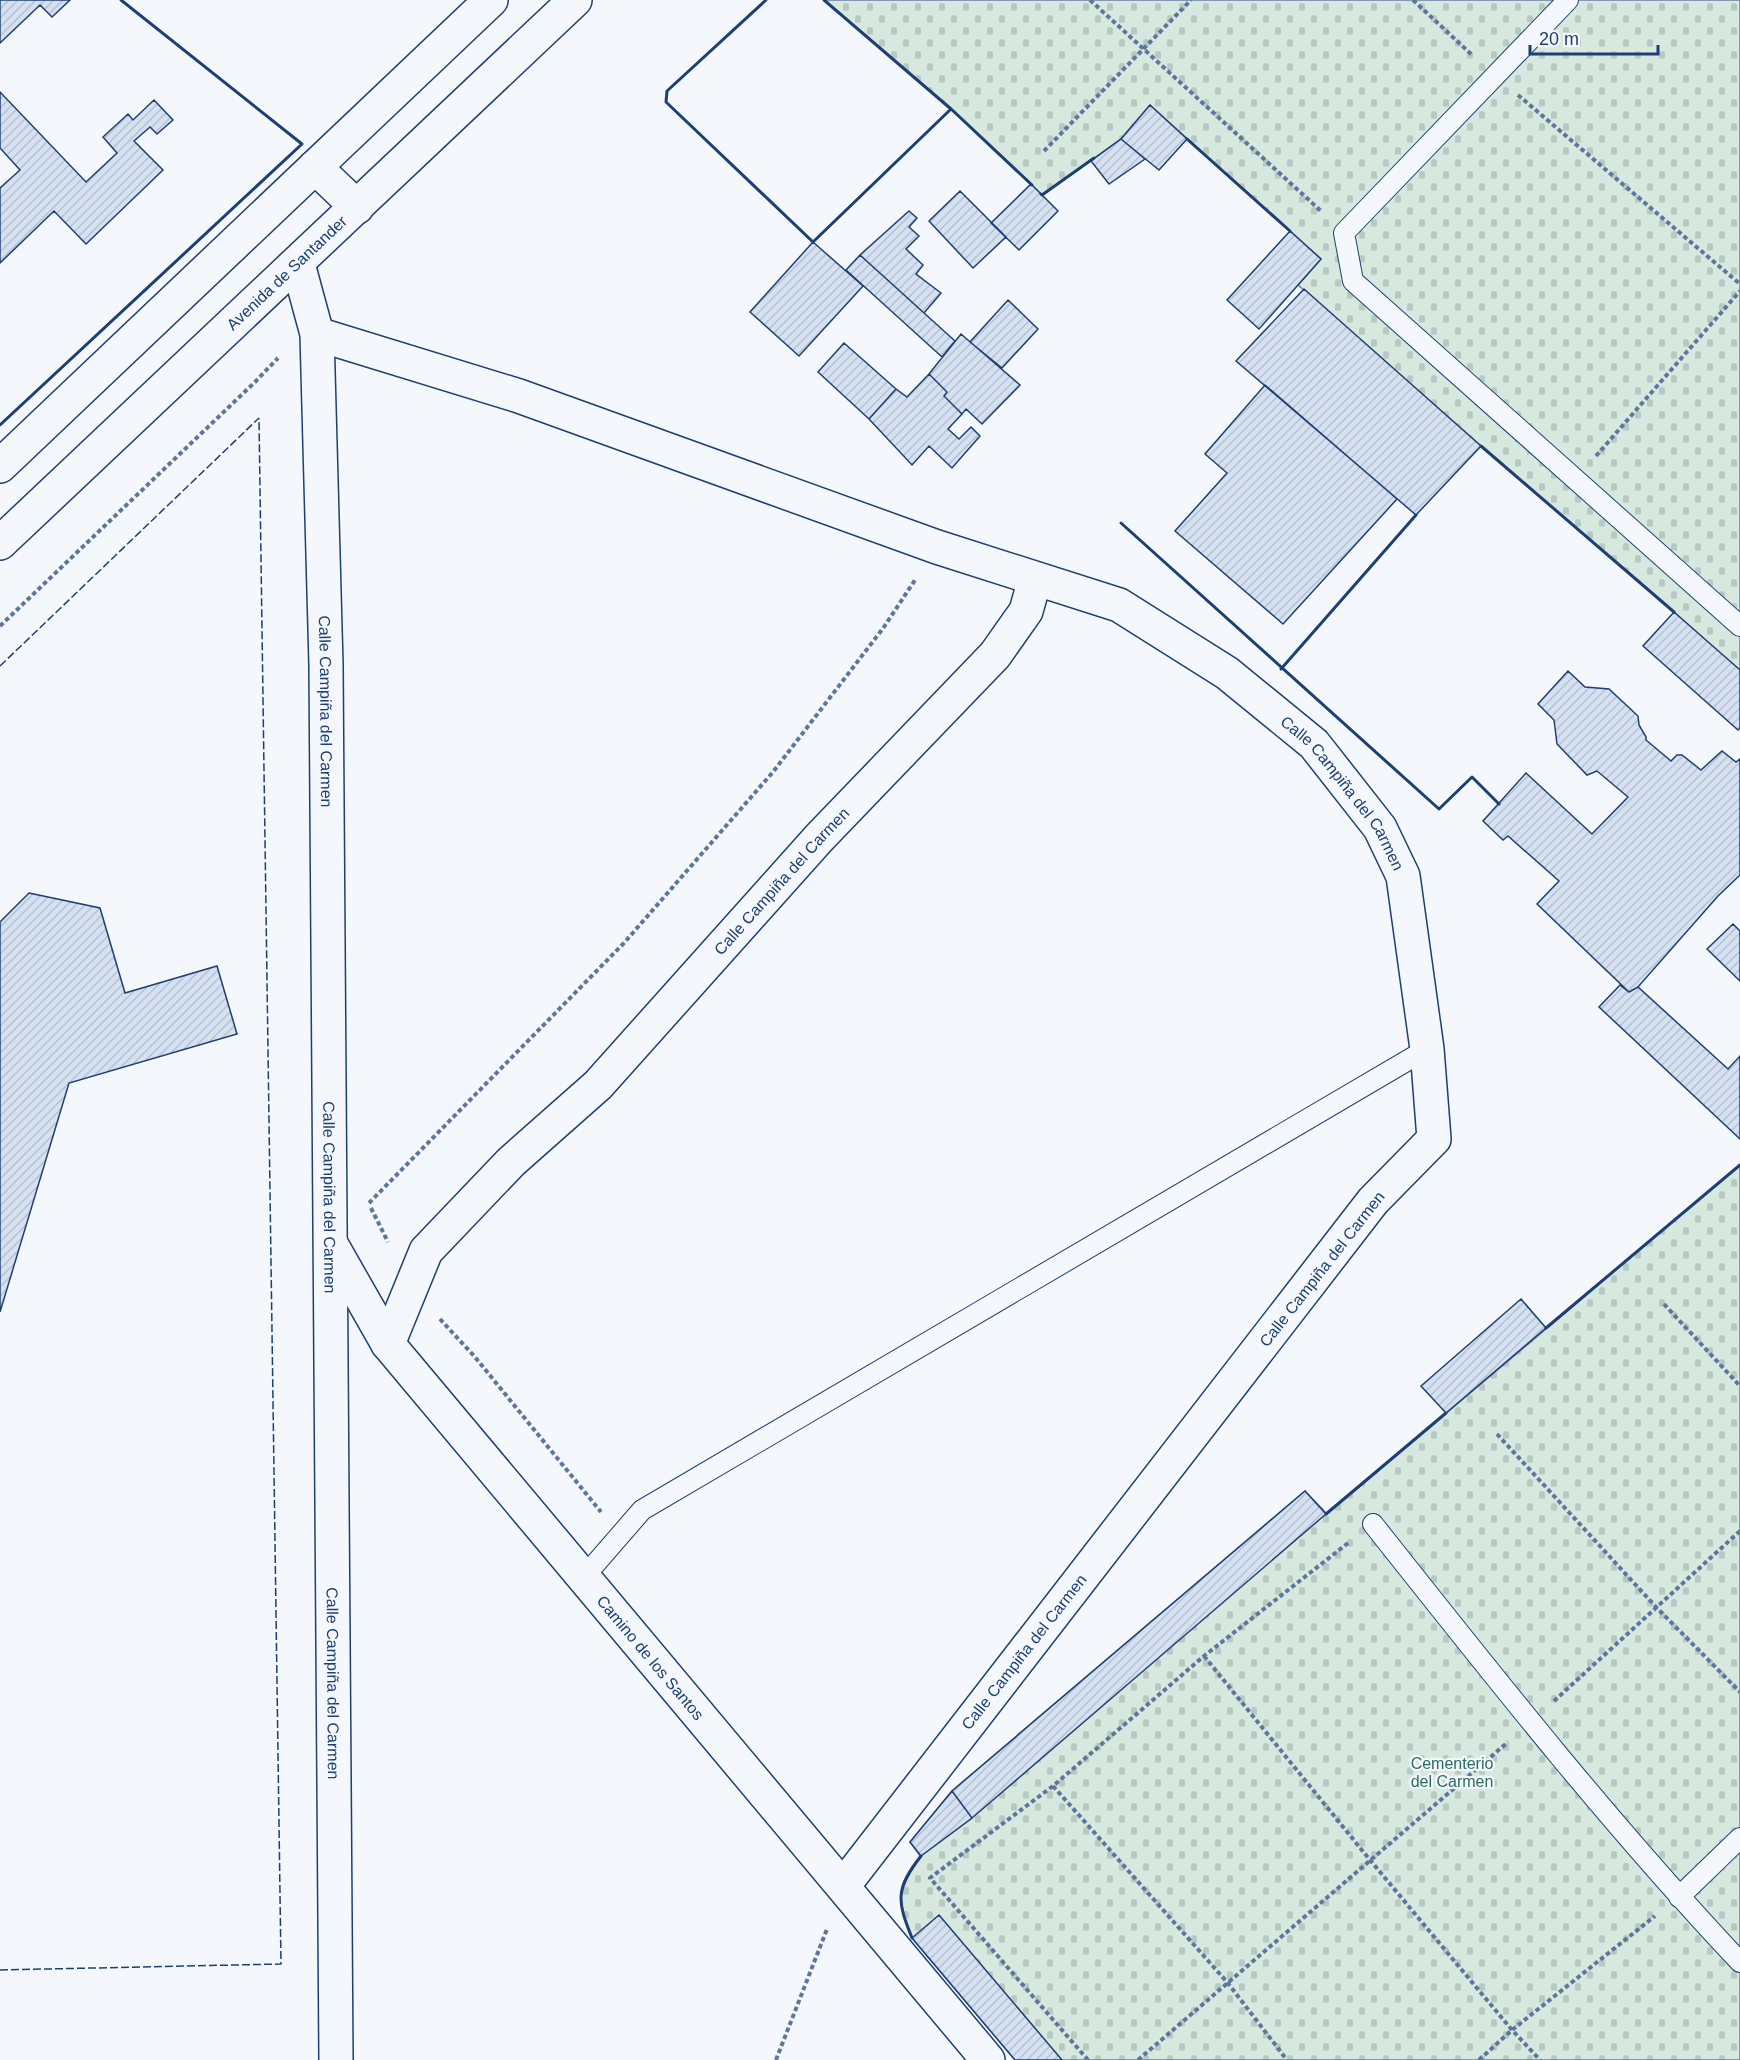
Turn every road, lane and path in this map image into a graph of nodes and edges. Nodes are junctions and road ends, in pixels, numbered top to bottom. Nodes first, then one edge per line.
1 (490, 0) edge
2 (574, 0) edge
3 (1090, 0) edge
4 (1191, 0) edge
5 (1413, 0) edge
6 (1568, 0) edge
7 (1143, 48) junction
8 (1495, 76) junction
9 (1044, 151) dead end
10 (315, 167) junction
11 (357, 207) junction
12 (1344, 232) junction
13 (298, 264) junction
14 (1740, 284) edge
15 (1740, 291) edge
16 (315, 327) junction
17 (0, 466) edge
18 (1576, 480) junction
19 (0, 543) edge
20 (937, 548) junction
21 (1035, 579) junction
22 (0, 626) edge
23 (1740, 626) edge
24 (1427, 1049) junction
25 (330, 1243) junction
26 (411, 1288) junction
27 (1664, 1304) dead end
28 (388, 1344) junction
29 (1740, 1386) edge
30 (1497, 1434) dead end
31 (1372, 1524) joint
32 (1740, 1531) edge
33 (619, 1536) junction
34 (583, 1578) junction
35 (1656, 1607) junction
36 (1204, 1656) junction
37 (1740, 1692) edge
38 (1530, 1722) junction
39 (1053, 1786) junction
40 (1740, 1838) edge
41 (1370, 1860) junction
42 (844, 1886) junction
43 (1679, 1897) junction
44 (1740, 1962) edge
45 (1227, 1982) junction
46 (1512, 2030) junction
47 (336, 2060) edge
48 (776, 2060) edge
49 (988, 2060) edge
50 (1088, 2060) edge
51 (1138, 2060) edge
52 (1287, 2060) edge
53 (1479, 2060) edge
54 (1540, 2060) edge

1 - 10 street
2 - 11 street, Avenida de Santander
3 - 7 path
4 - 7 path
5 - 8 path
6 - 8 lane
7 - 9 path
7 - 12 path
8 - 12 lane
8 - 14 path
10 - 11 street
10 - 17 street
11 - 13 street, Avenida de Santander
12 - 18 lane
13 - 16 street, Calle Campiña del Carmen
13 - 19 street, Avenida de Santander
15 - 18 path
16 - 20 street, Calle Campiña del Carmen
16 - 22 path
16 - 25 street, Calle Campiña del Carmen
18 - 23 lane
20 - 21 street, Calle Campiña del Carmen
20 - 26 path
21 - 24 street, Calle Campiña del Carmen
21 - 26 street, Calle Campiña del Carmen
24 - 33 lane
24 - 42 street, Calle Campiña del Carmen
25 - 28 street, Camino de los Santos
25 - 47 street, Calle Campiña del Carmen
26 - 28 street, Calle Campiña del Carmen
26 - 33 path
27 - 29 path
28 - 34 street, Camino de los Santos
30 - 35 path
31 - 36 path
31 - 38 lane
32 - 35 path
33 - 34 lane
34 - 42 street, Camino de los Santos
35 - 37 path
35 - 38 path
36 - 39 path
36 - 41 path
38 - 41 path
38 - 43 lane
39 - 45 path
39 - 50 path
40 - 43 lane
41 - 45 path
41 - 46 path
42 - 48 path
42 - 49 street, Camino de los Santos
43 - 44 lane
43 - 46 path
45 - 51 path
45 - 52 path
46 - 53 path
46 - 54 path

